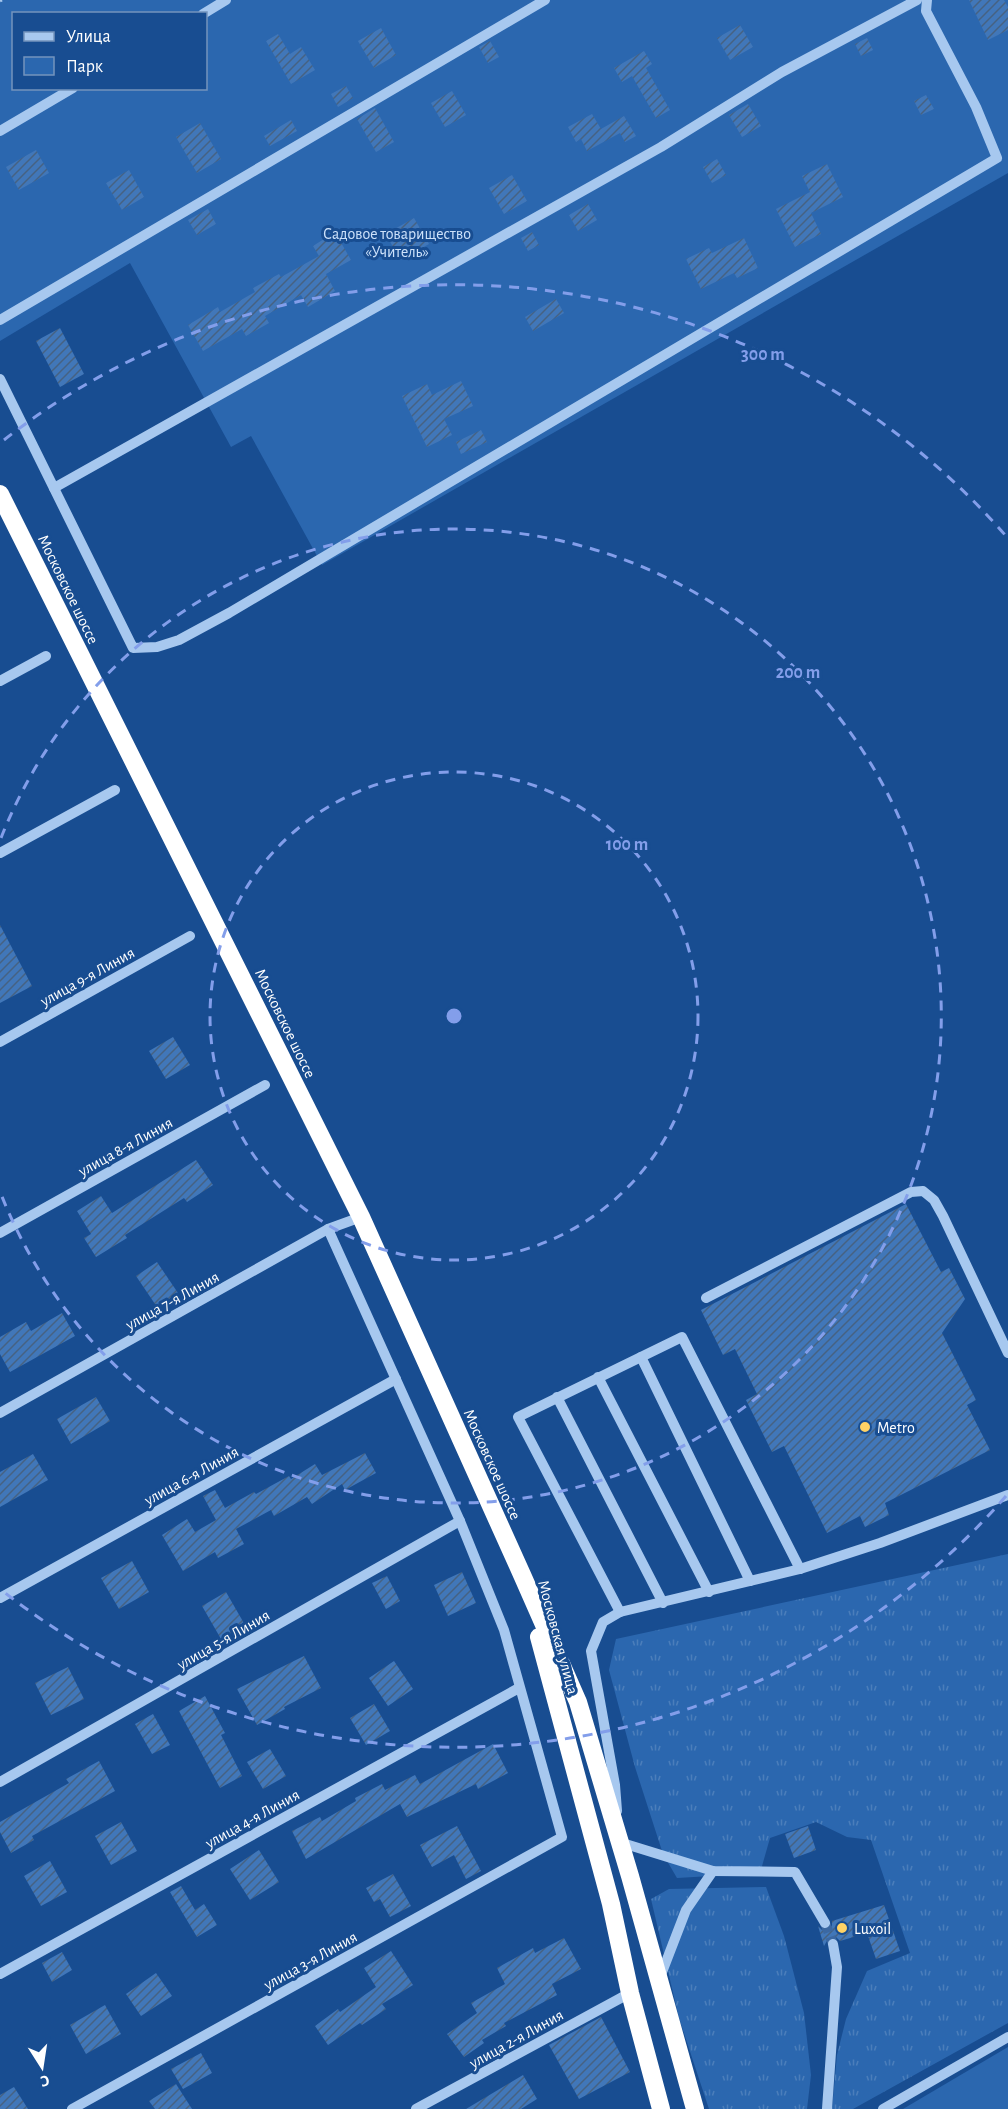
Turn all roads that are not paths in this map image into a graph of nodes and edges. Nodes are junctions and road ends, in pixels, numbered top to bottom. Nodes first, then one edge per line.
1 (226, 0) edge
2 (545, 0) edge
3 (917, 0) edge
4 (927, 0) edge
5 (206, 12) edge
6 (70, 90) edge
7 (0, 131) edge
8 (0, 320) edge
9 (0, 378) edge
10 (54, 488) junction
11 (0, 494) edge
12 (46, 656) dead end
13 (0, 681) edge
14 (115, 790) dead end
15 (0, 853) edge
16 (190, 936) dead end
17 (0, 1042) edge
18 (265, 1085) dead end
19 (361, 1217) junction
20 (328, 1229) junction
21 (0, 1233) edge
22 (706, 1298) dead end
23 (1008, 1353) edge
24 (641, 1357) junction
25 (598, 1377) junction
26 (396, 1378) junction
27 (557, 1397) junction
28 (0, 1413) edge
29 (1008, 1495) edge
30 (460, 1521) junction
31 (800, 1569) junction
32 (523, 1577) junction
33 (750, 1581) junction
34 (709, 1592) junction
35 (0, 1598) edge
36 (663, 1603) junction
37 (620, 1612) junction
38 (519, 1688) junction
39 (597, 1769) junction
40 (0, 1782) edge
41 (615, 1785) junction
42 (620, 1842) junction
43 (713, 1871) junction
44 (825, 1923) tunnel mouth
45 (833, 1944) tunnel mouth
46 (0, 1974) edge
47 (659, 1982) junction
48 (630, 1993) junction
49 (1008, 2037) edge
50 (695, 2107) edge
51 (72, 2109) edge
52 (416, 2109) edge
53 (662, 2109) edge
54 (827, 2109) edge
55 (883, 2109) edge

1 - 5 street
2 - 8 street
3 - 10 street
4 - 10 street
6 - 7 street
9 - 10 street
11 - 19 highway, Московское шоссе
12 - 13 street
14 - 15 street
16 - 17 street, улица 9-я Линия
18 - 21 street, улица 8-я Линия
19 - 20 street, улица 7-я Линия
19 - 32 highway, Московское шоссе
20 - 26 street
20 - 28 street, улица 7-я Линия
22 - 23 street
24 - 25 street
24 - 31 street
24 - 33 street
25 - 27 street
25 - 34 street
26 - 30 street
26 - 35 street, улица 6-я Линия
27 - 36 street
27 - 37 street
29 - 31 street
30 - 38 street
30 - 40 street, улица 5-я Линия
31 - 33 street
32 - 39 highway, Московская улица
32 - 48 highway, Московская улица
33 - 34 street
34 - 36 street
36 - 37 street
37 - 41 street
38 - 46 street, улица 4-я Линия
38 - 51 street, улица 3-я Линия
39 - 41 street
39 - 42 highway, Московская улица
41 - 42 street
42 - 43 street
42 - 47 highway, Московская улица
43 - 44 street
43 - 47 street
45 - 54 street
47 - 50 highway, Московская улица
48 - 52 street, улица 2-я Линия
48 - 53 highway, Московская улица
49 - 55 street

